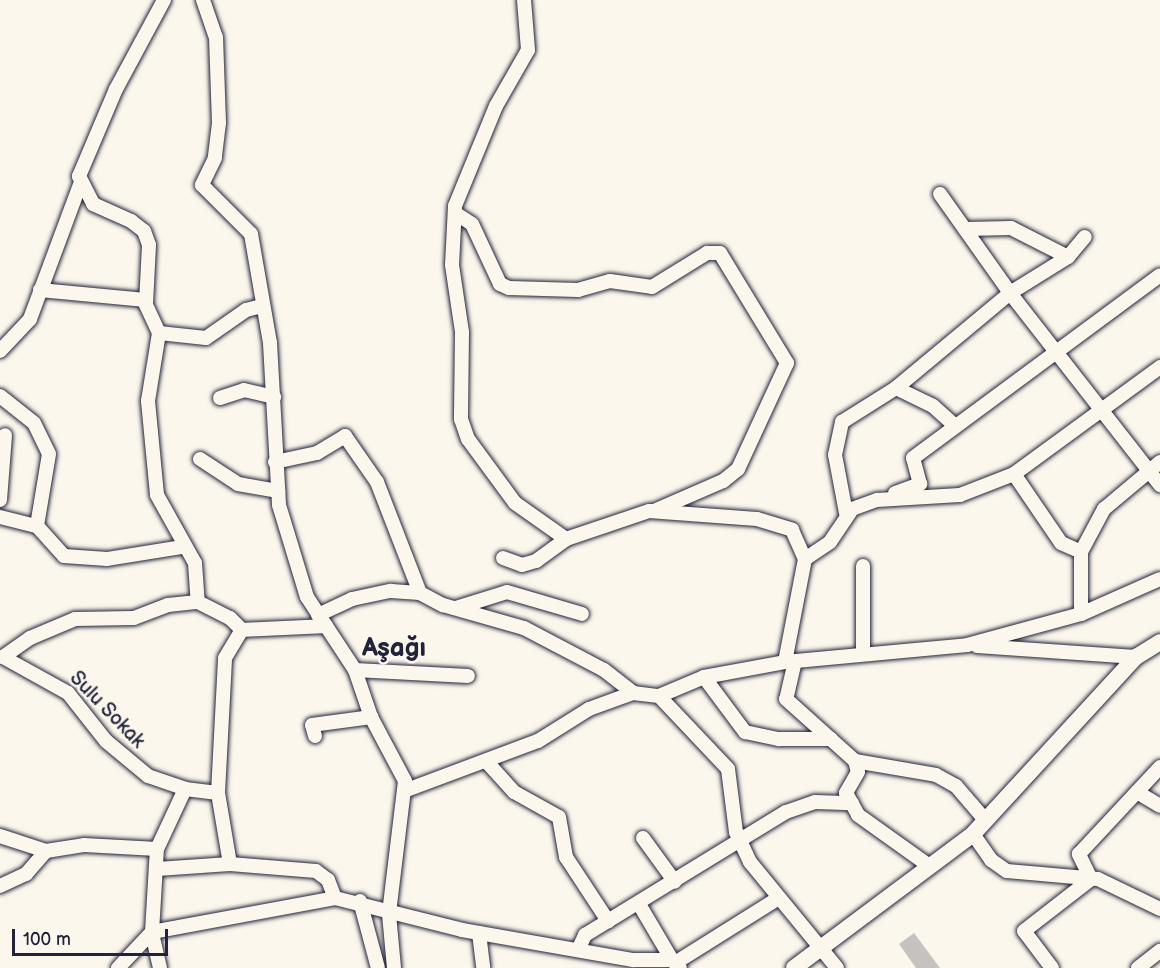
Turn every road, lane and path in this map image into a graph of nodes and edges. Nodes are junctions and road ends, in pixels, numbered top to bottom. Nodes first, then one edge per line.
1 (164, 0) edge
2 (203, 0) edge
3 (524, 0) edge
4 (81, 183) junction
5 (940, 194) dead end
6 (455, 213) junction
7 (965, 229) junction
8 (1085, 237) dead end
9 (1068, 257) junction
10 (1160, 275) edge
11 (40, 290) junction
12 (1010, 293) junction
13 (146, 300) junction
14 (262, 306) junction
15 (159, 333) junction
16 (0, 351) edge
17 (1057, 353) junction
18 (1160, 367) edge
19 (896, 388) junction
20 (0, 396) edge
21 (274, 397) junction
22 (220, 399) dead end
23 (1101, 411) junction
24 (955, 426) junction
25 (5, 435) dead end
26 (200, 459) dead end
27 (275, 462) junction
28 (1160, 462) edge
29 (1147, 472) junction
30 (1014, 474) junction
31 (1160, 485) edge
32 (278, 491) junction
33 (895, 498) junction
34 (0, 500) edge
35 (654, 511) junction
36 (0, 513) edge
37 (846, 513) junction
38 (37, 526) junction
39 (566, 539) junction
40 (182, 547) junction
41 (1081, 552) junction
42 (503, 558) dead end
43 (806, 559) junction
44 (862, 566) dead end
45 (1160, 579) edge
46 (420, 593) junction
47 (198, 602) junction
48 (456, 608) junction
49 (582, 614) dead end
50 (1081, 614) junction
51 (322, 621) junction
52 (242, 630) junction
53 (1160, 642) edge
54 (967, 645) junction
55 (3, 653) edge
56 (863, 654) junction
57 (1136, 657) junction
58 (790, 662) junction
59 (355, 670) junction
60 (468, 676) dead end
61 (704, 677) junction
62 (633, 693) junction
63 (659, 696) junction
64 (371, 717) junction
65 (315, 736) dead end
66 (831, 739) junction
67 (486, 761) junction
68 (855, 762) junction
69 (1160, 767) edge
70 (184, 789) junction
71 (404, 791) junction
72 (1137, 792) junction
73 (218, 793) junction
74 (852, 803) junction
75 (1160, 806) edge
76 (986, 821) junction
77 (974, 834) junction
78 (0, 836) edge
79 (643, 838) dead end
80 (741, 843) junction
81 (157, 849) junction
82 (46, 850) junction
83 (230, 864) junction
84 (928, 865) junction
85 (157, 869) junction
86 (1091, 879) junction
87 (675, 882) junction
88 (0, 886) edge
89 (335, 898) junction
90 (777, 899) junction
91 (360, 902) junction
92 (639, 904) junction
93 (1160, 909) edge
94 (389, 914) junction
95 (608, 921) junction
96 (152, 932) junction
97 (479, 933) junction
98 (578, 950) junction
99 (822, 950) junction
100 (1160, 951) edge
101 (676, 965) edge
102 (118, 968) edge
103 (160, 968) edge
104 (378, 968) edge
105 (394, 968) edge
106 (483, 968) edge
107 (794, 968) edge
108 (837, 968) edge
109 (1053, 968) edge
110 (1138, 968) edge

1 - 4 street
2 - 14 street
3 - 6 street
4 - 11 street
4 - 13 street
5 - 7 street
6 - 35 street
6 - 39 street
7 - 9 street
7 - 12 street
8 - 9 street
9 - 12 street
10 - 17 street
11 - 13 street
11 - 16 street
12 - 17 street
12 - 19 street
13 - 15 street
14 - 15 street
14 - 21 street
15 - 40 street
17 - 23 street
17 - 24 street
18 - 23 street
19 - 24 street
19 - 37 street
20 - 38 street
21 - 22 street
21 - 27 street
23 - 29 street
23 - 30 street
24 - 33 street
25 - 34 street
26 - 32 street
27 - 32 street
27 - 46 street
28 - 29 street
29 - 31 street
29 - 41 street
30 - 33 street
30 - 41 street
32 - 51 street
33 - 37 street
35 - 39 street
35 - 43 street
36 - 38 street
37 - 43 street
38 - 40 street
39 - 42 street
40 - 47 street
41 - 50 street
43 - 58 street
44 - 56 street
45 - 50 street
46 - 48 street
46 - 51 street
47 - 52 street
47 - 55 street
48 - 49 street
48 - 62 street
50 - 54 street
51 - 52 street
51 - 59 street
52 - 73 street
53 - 57 main road
54 - 56 street
54 - 57 street
55 - 70 street, Sulu Sokak
56 - 58 street
57 - 76 main road
58 - 61 street
58 - 66 street
59 - 60 street
59 - 64 street
61 - 63 street
61 - 66 street
62 - 63 street
62 - 67 street
63 - 80 street
64 - 65 street
64 - 71 street
66 - 68 street
67 - 71 street
67 - 95 street
68 - 74 street
68 - 76 street
69 - 72 street
70 - 73 street, Sulu Sokak
70 - 81 street
71 - 94 street
72 - 75 street
72 - 86 street
73 - 83 street
74 - 80 street
74 - 84 street
76 - 77 main road
77 - 84 main road
77 - 86 street
78 - 82 street
79 - 87 street
80 - 87 street
80 - 90 street
81 - 82 street
81 - 85 street
82 - 88 street
83 - 85 street
83 - 89 street
84 - 99 main road
85 - 96 street
86 - 93 street
86 - 109 street
87 - 92 street
89 - 91 street
89 - 96 street
90 - 99 street
90 - 101 street
91 - 94 street
91 - 104 street
92 - 95 street
92 - 101 street
94 - 97 street
94 - 105 street
95 - 98 street
96 - 102 street
96 - 103 street
97 - 98 street
97 - 106 street
98 - 101 street
99 - 107 main road
99 - 108 street
100 - 110 street

